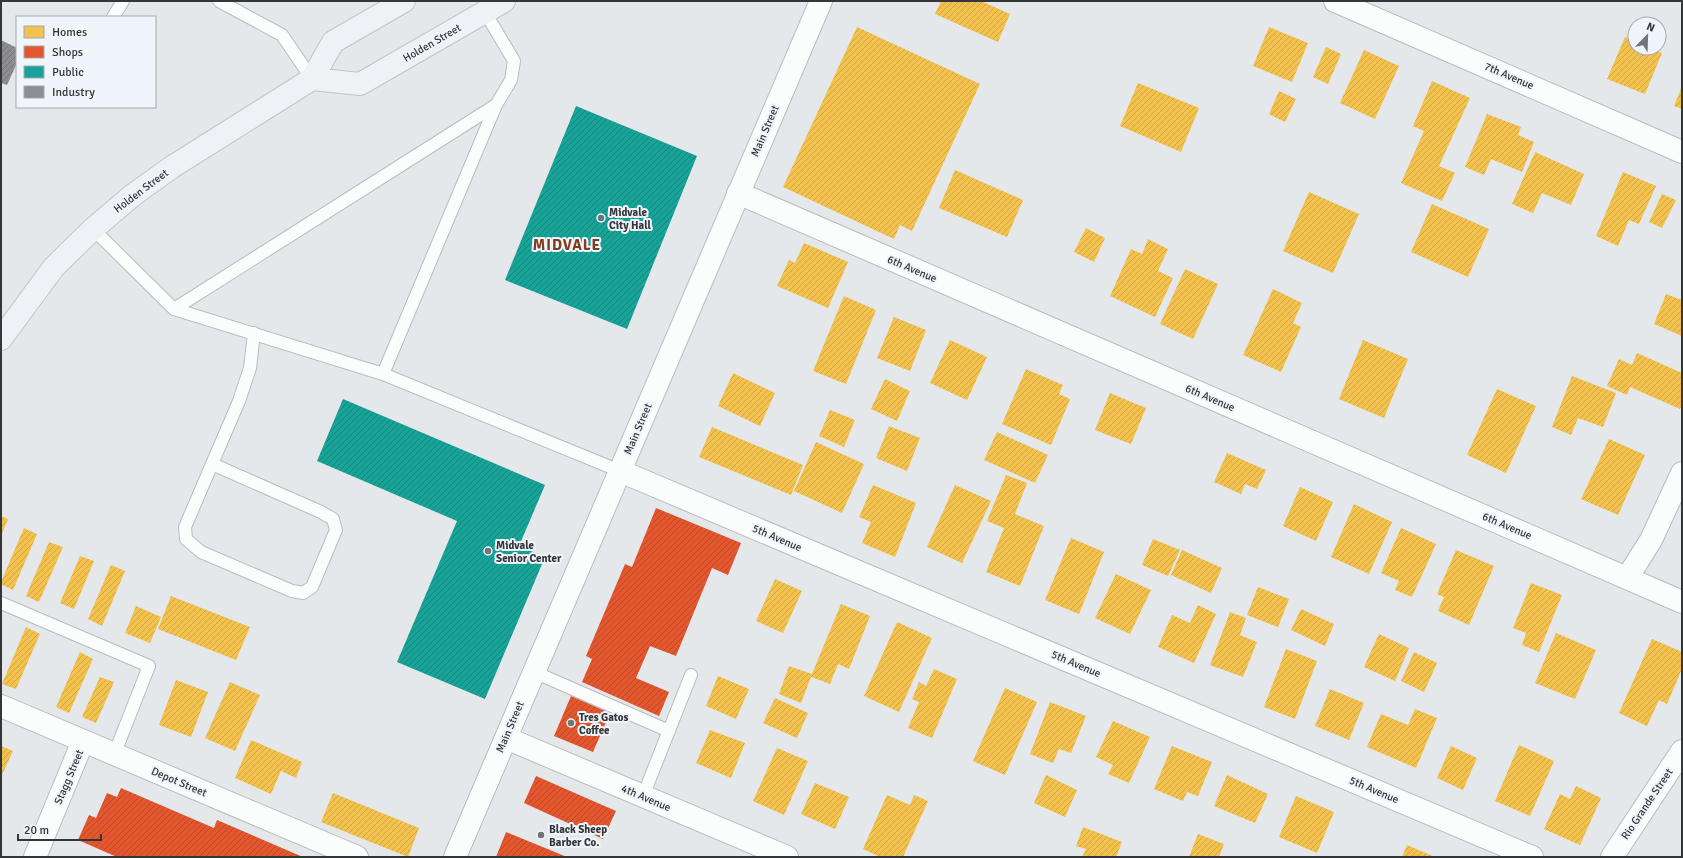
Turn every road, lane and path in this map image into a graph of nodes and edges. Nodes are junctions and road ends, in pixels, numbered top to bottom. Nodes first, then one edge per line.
1 (122, 1) edge
2 (220, 1) edge
3 (404, 1) edge
4 (821, 1) edge
5 (1335, 1) edge
6 (494, 6) edge
7 (114, 16) edge
8 (312, 79) junction
9 (496, 105) junction
10 (1682, 152) edge
11 (738, 193) junction
12 (93, 229) junction
13 (174, 309) junction
14 (254, 333) junction
15 (1, 339) edge
16 (384, 374) junction
17 (212, 464) junction
18 (620, 471) junction
19 (1682, 473) edge
20 (1627, 578) junction
21 (1682, 602) edge
22 (1, 603) edge
23 (534, 672) junction
24 (691, 675) dead end
25 (1, 706) edge
26 (669, 731) junction
27 (506, 738) junction
28 (84, 742) junction
29 (1682, 751) edge
30 (114, 755) junction
31 (643, 796) junction
32 (37, 857) edge
33 (357, 857) edge
34 (454, 857) edge
35 (787, 857) edge
36 (1532, 857) edge
37 (1612, 857) edge

1 - 7 lane
2 - 8 lane
3 - 8 main road, Holden Street
4 - 11 street, Main Street
5 - 10 street, 7th Avenue
6 - 8 main road, Holden Street
6 - 9 lane
8 - 12 main road, Holden Street
9 - 13 lane
9 - 16 lane
11 - 18 street, Main Street
11 - 20 street, 6th Avenue
12 - 13 lane
12 - 15 main road, Holden Street
13 - 14 lane
14 - 16 lane
14 - 17 lane
16 - 18 lane
17 - 17 lane
18 - 23 street, Main Street
18 - 36 street, 5th Avenue
19 - 20 street
20 - 21 street, 6th Avenue
22 - 30 lane
23 - 26 lane
23 - 27 street, Main Street
24 - 26 lane
25 - 28 street, Depot Street
26 - 31 lane
27 - 31 street, 4th Avenue
27 - 34 street, Main Street
28 - 30 street, Depot Street
28 - 32 street, Stagg Street
29 - 37 street, Rio Grande Street
30 - 33 street, Depot Street
31 - 35 street, 4th Avenue

